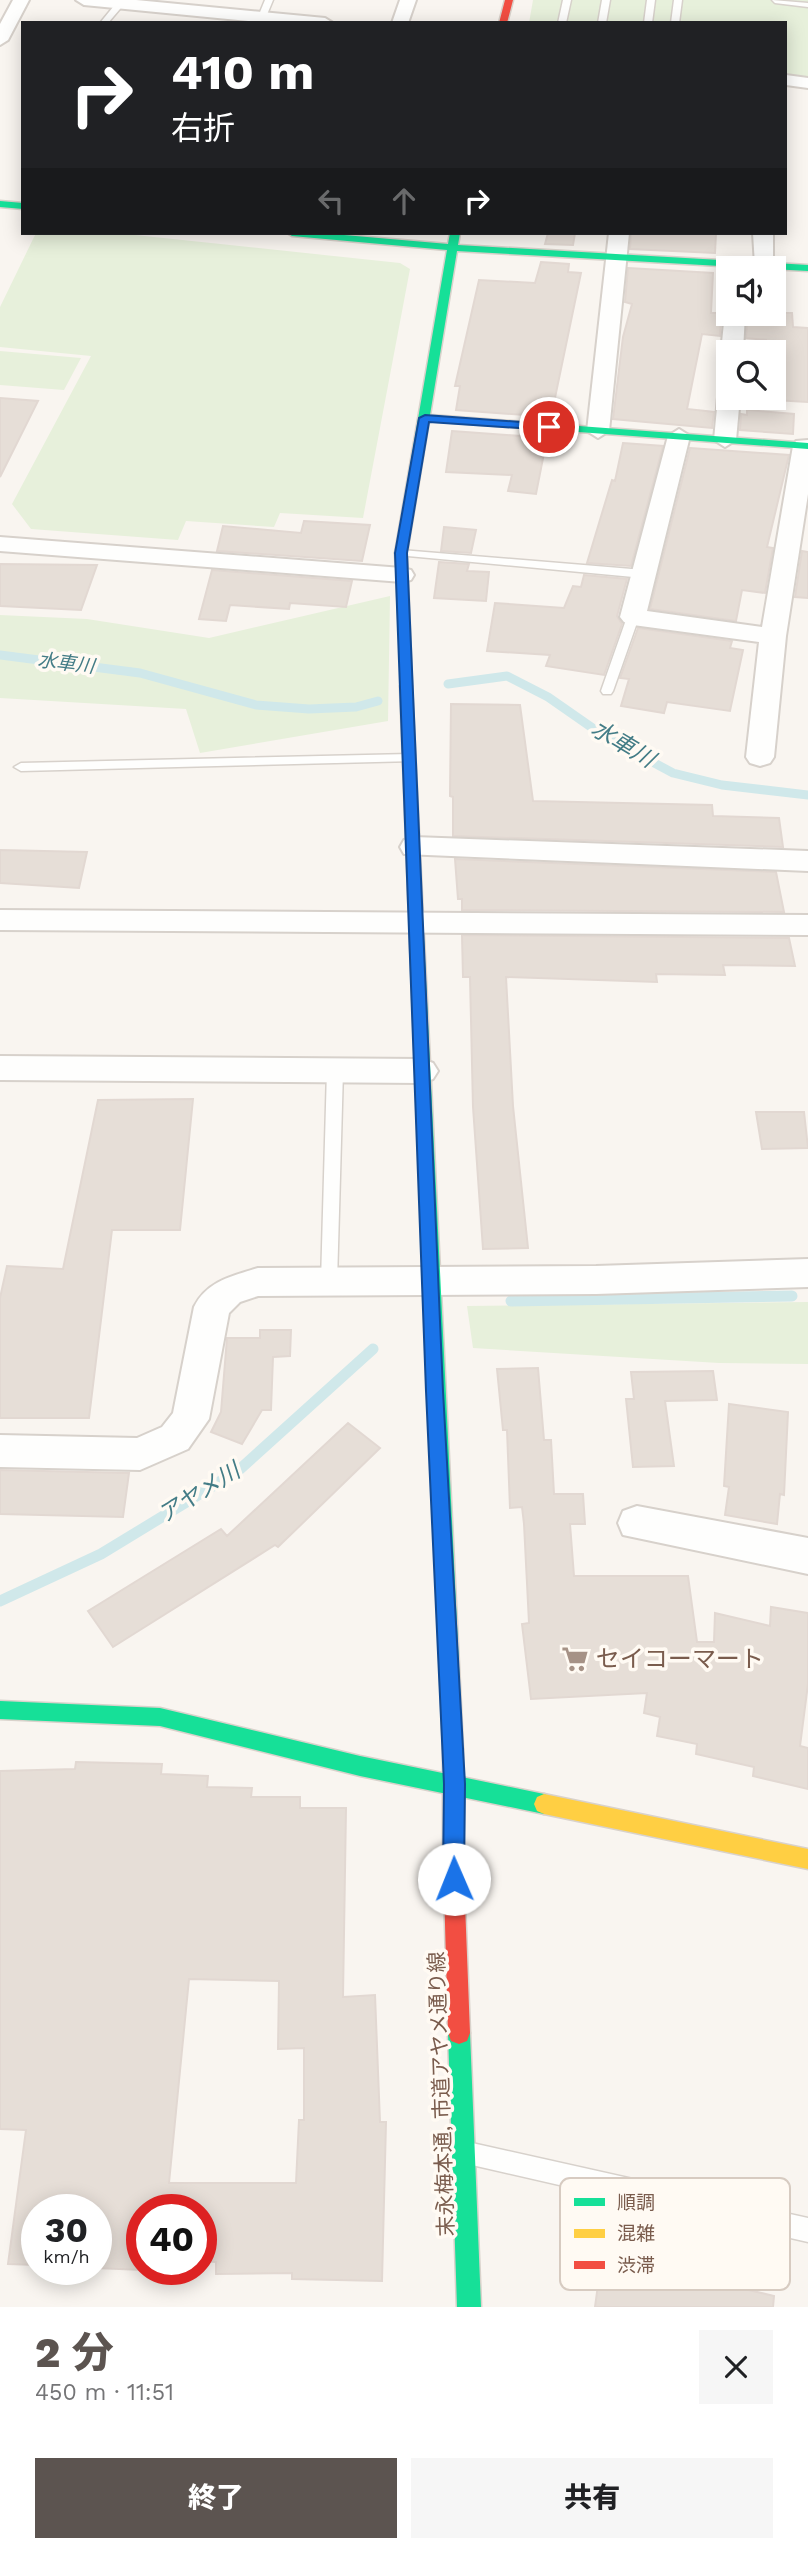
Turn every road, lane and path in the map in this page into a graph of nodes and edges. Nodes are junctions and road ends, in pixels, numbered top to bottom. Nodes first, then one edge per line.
1 (20, 0) edge
2 (83, 0) edge
3 (269, 0) edge
4 (408, 0) edge
5 (509, 0) edge
6 (567, 0) edge
7 (606, 0) edge
8 (651, 0) edge
9 (678, 0) edge
10 (775, 1) edge
11 (121, 3) junction
12 (163, 4) edge
13 (808, 5) edge
14 (262, 17) junction
15 (106, 21) edge
16 (286, 21) edge
17 (401, 21) edge
18 (504, 21) edge
19 (562, 21) edge
20 (602, 21) edge
21 (648, 21) edge
22 (675, 21) edge
23 (0, 40) edge
24 (787, 80) edge
25 (808, 83) edge
26 (0, 204) edge
27 (21, 206) edge
28 (338, 235) edge
29 (619, 235) edge
30 (763, 235) edge
31 (453, 240) edge
32 (764, 256) edge
33 (618, 258) junction
34 (716, 264) edge
35 (786, 266) edge
36 (808, 268) edge
37 (728, 410) edge
38 (425, 418) junction
39 (598, 431) junction
40 (679, 436) junction
41 (725, 440) junction
42 (806, 446) edge
43 (0, 544) edge
44 (402, 564) junction
45 (644, 574) junction
46 (633, 617) junction
47 (774, 636) junction
48 (607, 691) dead end
49 (760, 757) dead end
50 (410, 758) junction
51 (21, 766) dead end
52 (414, 847) junction
53 (808, 861) edge
54 (0, 920) edge
55 (416, 921) junction
56 (808, 925) edge
57 (0, 1068) edge
58 (335, 1070) junction
59 (422, 1071) junction
60 (808, 1273) edge
61 (329, 1282) junction
62 (430, 1282) junction
63 (0, 1451) edge
64 (637, 1523) dead end
65 (808, 1556) edge
66 (0, 1710) edge
67 (454, 1784) junction
68 (808, 1859) edge
69 (463, 2152) junction
70 (578, 2178) edge
71 (790, 2226) edge
72 (808, 2230) edge
73 (469, 2307) edge

1 - 23 street
2 - 11 street
3 - 14 lane
4 - 17 street
5 - 18 street
6 - 19 lane
7 - 20 lane
8 - 21 lane
9 - 22 lane
10 - 13 lane
11 - 12 street
11 - 15 lane
12 - 14 street
14 - 16 street
24 - 25 street
26 - 27 street
28 - 31 street
29 - 33 street
30 - 32 street
31 - 33 street
31 - 38 street, 末永梅本通, 市道アヤメ通り線
33 - 34 street
33 - 39 street
35 - 36 street
37 - 41 street
38 - 39 street
38 - 44 street, 末永梅本通, 市道アヤメ通り線
39 - 40 street
40 - 41 street
40 - 45 street
41 - 42 street
42 - 47 street
43 - 44 street
44 - 45 lane
44 - 50 street, 末永梅本通, 市道アヤメ通り線
45 - 46 street
46 - 47 street
46 - 48 lane
47 - 49 street
50 - 51 lane
50 - 52 street, 末永梅本通, 市道アヤメ通り線
52 - 53 street
52 - 55 street, 末永梅本通, 市道アヤメ通り線
54 - 55 street
55 - 56 street
55 - 59 street, 末永梅本通, 市道アヤメ通り線
57 - 58 street
58 - 59 street
58 - 61 lane
59 - 62 street, 末永梅本通, 市道アヤメ通り線
60 - 62 street
61 - 62 street
61 - 63 street
62 - 67 street, 末永梅本通, 市道アヤメ通り線
64 - 65 street
66 - 67 street
67 - 68 street
67 - 69 street, 末永梅本通, 市道アヤメ通り線
69 - 70 lane
69 - 73 street, 末永梅本通, 市道アヤメ通り線
71 - 72 lane

